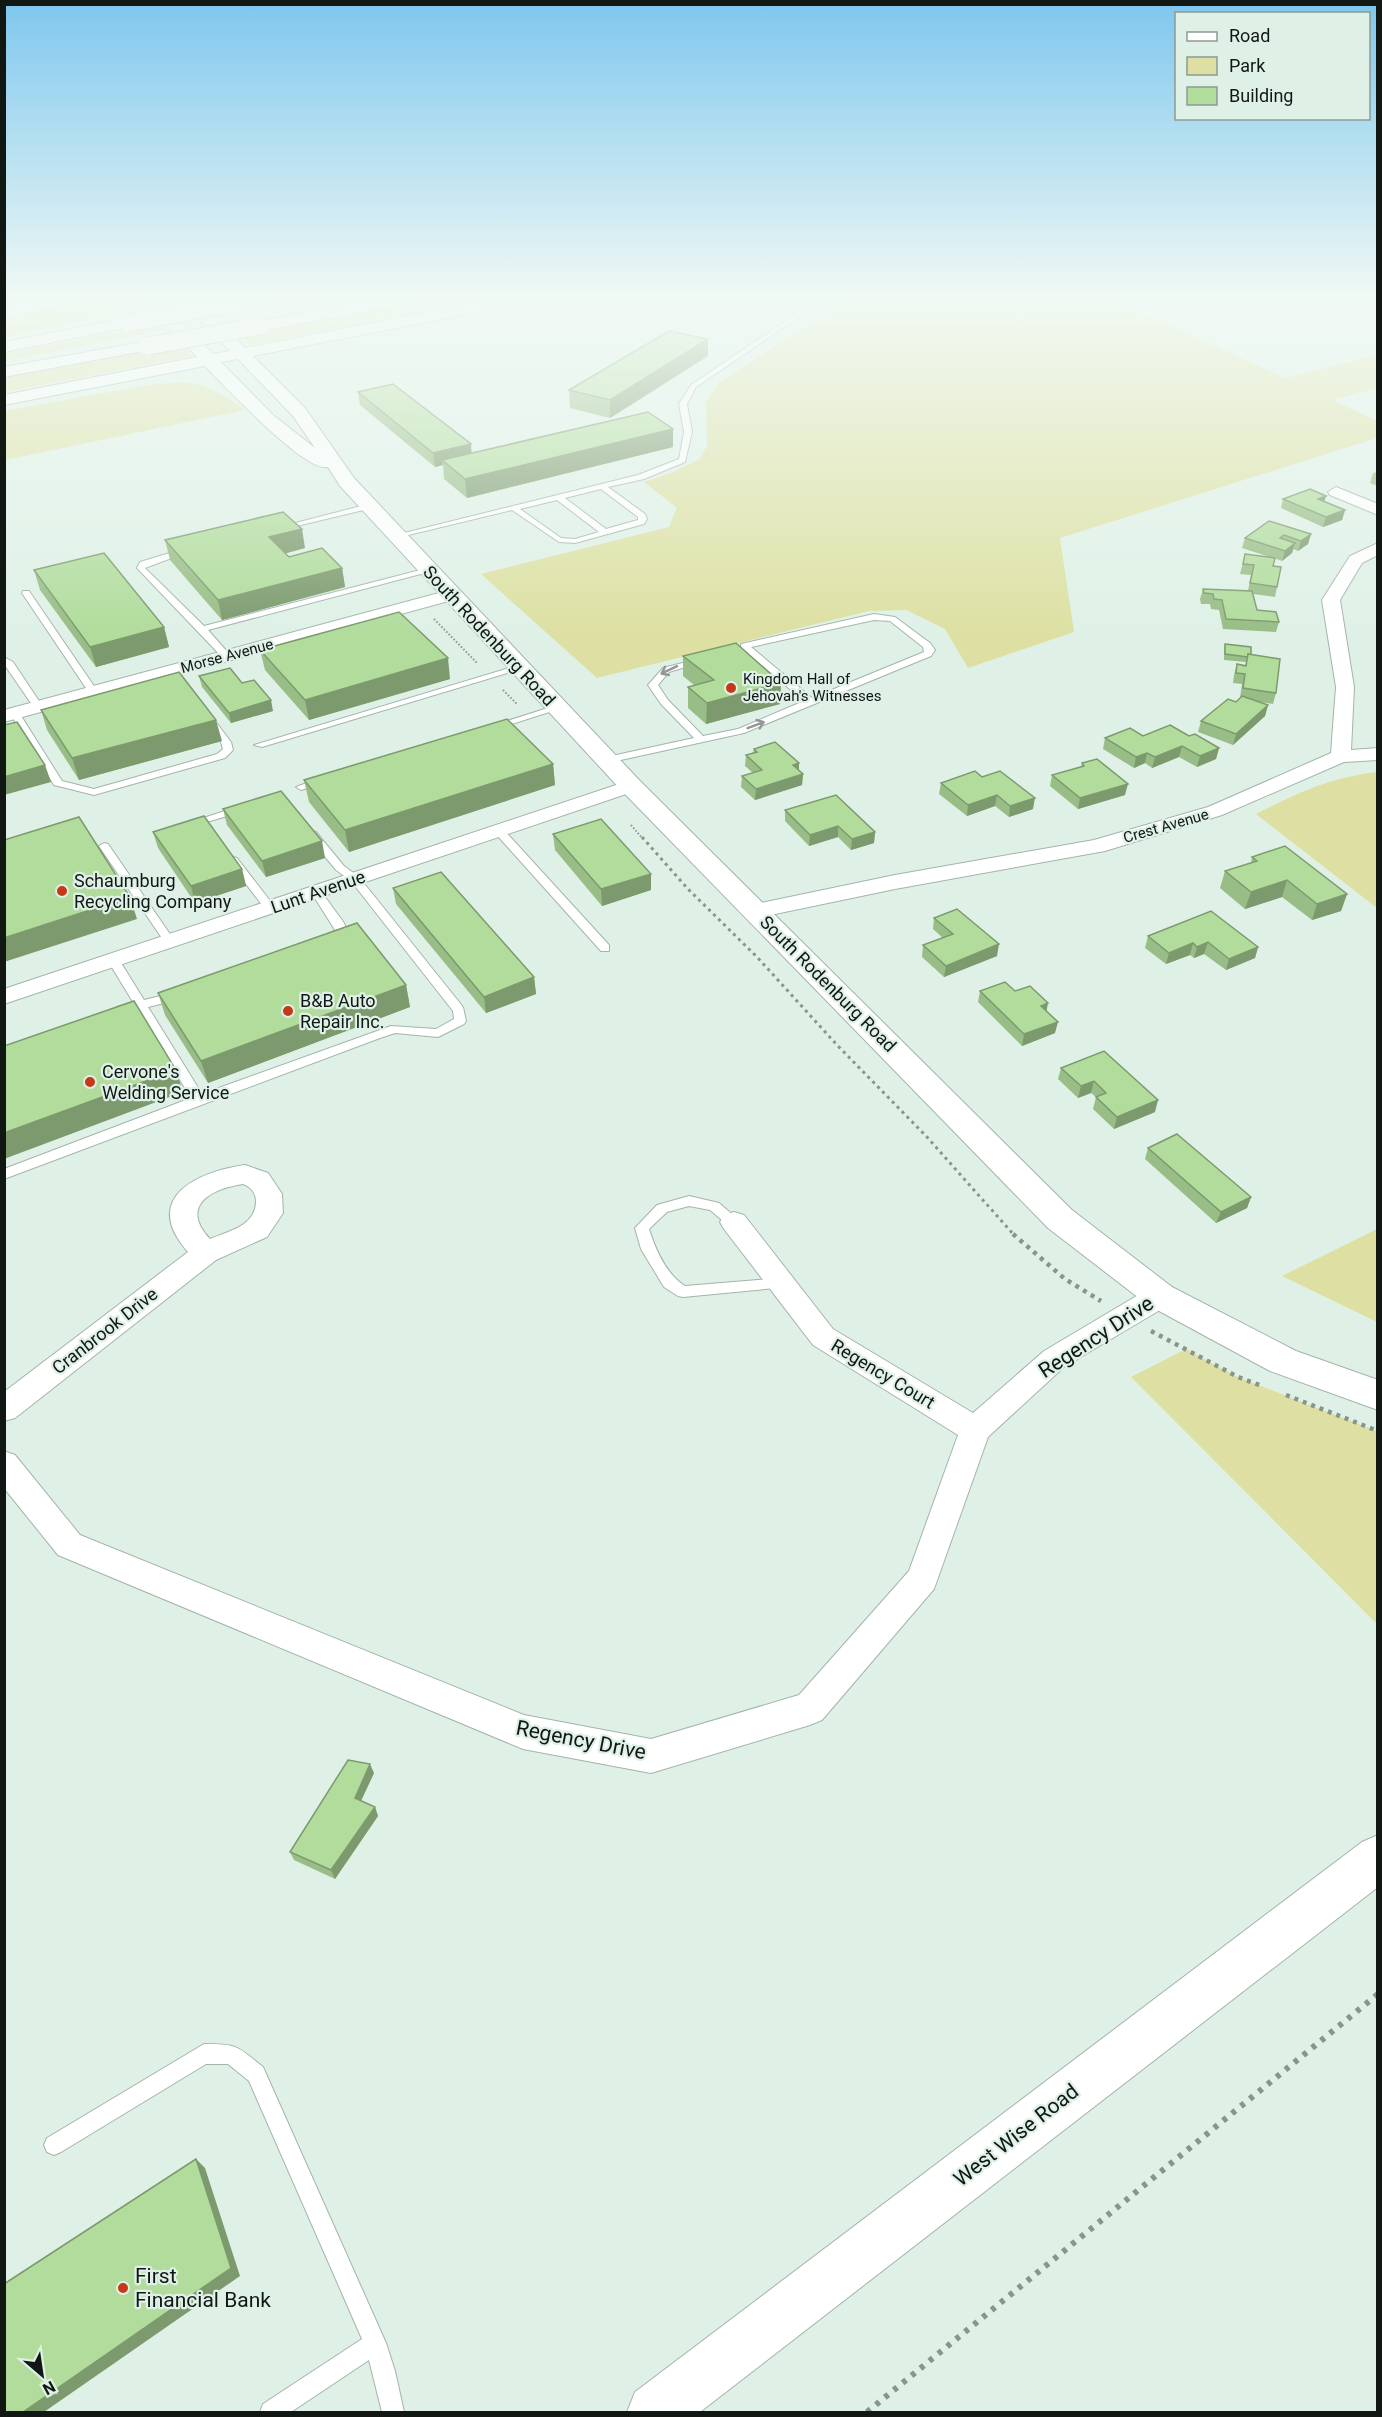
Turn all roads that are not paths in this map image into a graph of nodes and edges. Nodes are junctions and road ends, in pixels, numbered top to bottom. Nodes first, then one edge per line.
1 (258, 410) edge
2 (297, 410) edge
3 (685, 410) edge
4 (347, 482) junction
5 (602, 486) junction
6 (1336, 492) dead end
7 (559, 497) junction
8 (369, 506) junction
9 (514, 508) junction
10 (1377, 510) edge
11 (268, 531) edge
12 (606, 533) junction
13 (396, 536) junction
14 (198, 548) edge
15 (1377, 548) edge
16 (428, 571) junction
17 (26, 593) dead end
18 (450, 595) junction
19 (202, 629) junction
20 (744, 646) junction
21 (733, 650) edge
22 (226, 656) junction
23 (711, 656) edge
24 (4, 660) edge
25 (519, 668) junction
26 (93, 692) junction
27 (812, 703) junction
28 (38, 707) junction
29 (557, 708) junction
30 (205, 714) edge
31 (10, 715) edge
32 (483, 730) edge
33 (700, 739) junction
34 (260, 745) dead end
35 (1377, 754) edge
36 (1341, 756) junction
37 (607, 760) junction
38 (335, 776) edge
39 (631, 786) junction
40 (301, 787) dead end
41 (250, 806) edge
42 (183, 826) edge
43 (306, 827) edge
44 (499, 831) junction
45 (105, 846) dead end
46 (223, 847) edge
47 (355, 879) junction
48 (316, 892) junction
49 (270, 908) junction
50 (756, 911) junction
51 (170, 942) junction
52 (316, 948) edge
53 (604, 948) dead end
54 (114, 961) junction
55 (188, 993) edge
56 (4, 997) edge
57 (141, 1003) junction
58 (109, 1014) edge
59 (199, 1100) junction
60 (4, 1174) edge
61 (734, 1222) joint
62 (206, 1253) dead end
63 (781, 1283) junction
64 (1160, 1296) junction
65 (1377, 1395) edge
66 (4, 1409) edge
67 (975, 1430) junction
68 (4, 1464) edge
69 (1377, 1858) edge
70 (54, 2145) dead end
71 (375, 2343) junction
72 (271, 2412) edge
73 (393, 2412) edge
74 (655, 2412) edge

1 - 4 main road, South Rodenburg Road
2 - 4 main road, South Rodenburg Road
3 - 5 lane
4 - 8 main road, South Rodenburg Road
5 - 7 lane
5 - 12 lane
6 - 10 street
7 - 9 lane
7 - 12 lane
8 - 11 lane
8 - 13 main road, South Rodenburg Road
9 - 12 lane
9 - 13 lane
13 - 16 main road, South Rodenburg Road
14 - 19 lane
15 - 36 street
16 - 18 main road, South Rodenburg Road
16 - 19 lane
17 - 26 lane
18 - 22 street, Morse Avenue
18 - 25 main road, South Rodenburg Road
19 - 22 lane
20 - 21 lane
20 - 27 lane
20 - 27 lane
22 - 26 street, Morse Avenue
23 -> 33 lane
24 - 28 lane
25 - 29 main road, South Rodenburg Road
25 - 34 lane
26 - 28 street, Morse Avenue
33 -> 27 lane
28 - 31 street, Morse Avenue
29 - 32 lane
29 - 37 main road, South Rodenburg Road
30 - 31 lane
33 - 37 lane
35 - 36 street
36 - 50 street, Crest Avenue
37 - 39 main road, South Rodenburg Road
38 - 40 lane
39 - 44 street, Lunt Avenue
39 - 50 main road, South Rodenburg Road
41 - 42 lane
43 - 47 lane
44 - 47 street, Lunt Avenue
44 - 53 lane
45 - 51 lane
46 - 49 lane
47 - 48 street, Lunt Avenue
47 - 59 lane
48 - 49 street, Lunt Avenue
48 - 52 lane
49 - 51 street, Lunt Avenue
50 - 64 main road, South Rodenburg Road
51 - 54 street, Lunt Avenue
54 - 56 street, Lunt Avenue
54 - 57 lane
55 - 57 lane
57 - 58 lane
57 - 59 lane
59 - 60 lane
61 - 63 street, Regency Court
61 - 63 lane
62 - 66 street, Cranbrook Drive
63 - 67 street, Regency Court
64 - 65 main road, South Rodenburg Road
64 - 67 street, Regency Drive
67 - 68 street, Regency Drive
69 - 74 main road, West Wise Road
70 - 71 lane
71 - 72 lane
71 - 73 lane

